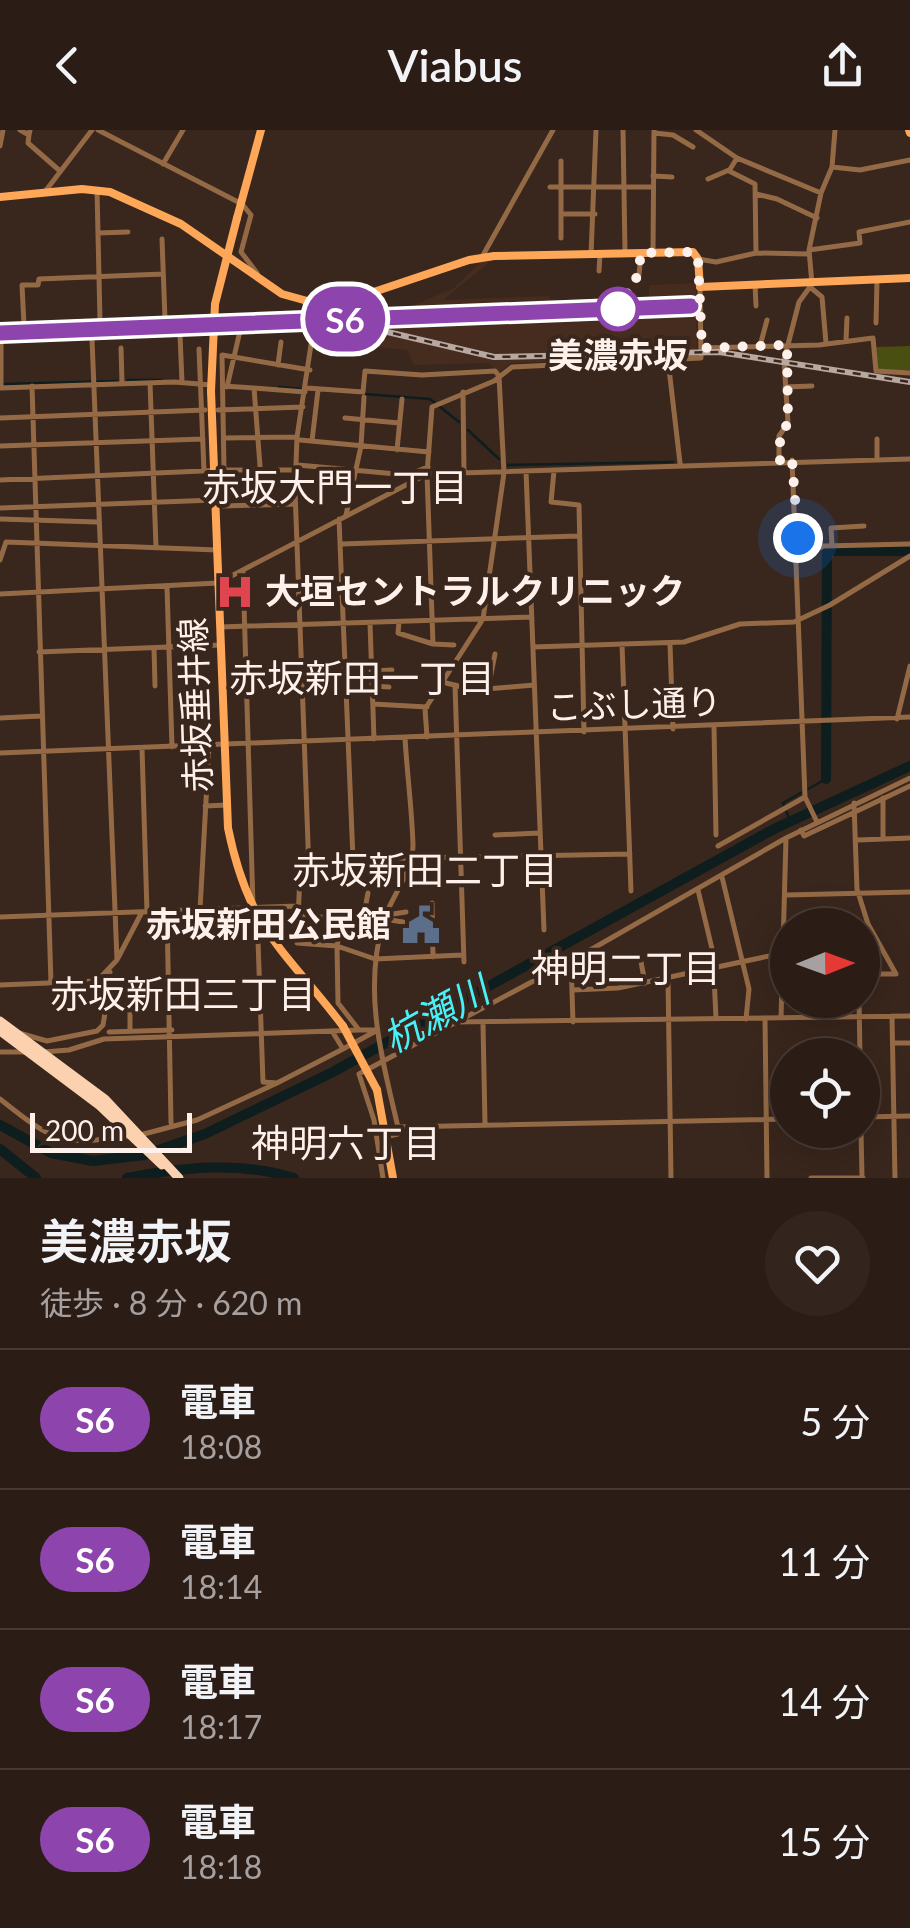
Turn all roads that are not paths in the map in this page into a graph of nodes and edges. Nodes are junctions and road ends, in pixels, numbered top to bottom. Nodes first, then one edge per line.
1 (2, 130) edge
2 (20, 130) edge
3 (95, 130) edge
4 (183, 130) edge
5 (261, 130) edge
6 (553, 130) edge
7 (596, 130) edge
8 (622, 130) edge
9 (696, 130) edge
10 (835, 130) edge
11 (654, 131) edge
12 (29, 132) edge
13 (0, 146) edge
14 (693, 146) dead end
15 (737, 158) junction
16 (562, 160) dead end
17 (910, 160) edge
18 (163, 164) junction
19 (890, 164) junction
20 (832, 167) junction
21 (730, 170) junction
22 (60, 171) junction
23 (653, 176) junction
24 (672, 176) dead end
25 (894, 177) dead end
26 (708, 180) dead end
27 (550, 187) dead end
28 (596, 187) junction
29 (622, 187) junction
30 (653, 187) junction
31 (562, 188) junction
32 (97, 190) junction
33 (820, 192) junction
34 (44, 193) junction
35 (756, 194) junction
36 (0, 197) edge
37 (242, 204) junction
38 (561, 214) junction
39 (595, 214) junction
40 (817, 218) junction
41 (910, 222) edge
42 (128, 232) dead end
43 (98, 233) junction
44 (561, 238) dead end
45 (162, 239) dead end
46 (809, 252) junction
47 (641, 253) junction
48 (653, 253) junction
49 (756, 253) junction
50 (624, 254) junction
51 (596, 255) junction
52 (482, 257) junction
53 (698, 259) junction
54 (600, 271) dead end
55 (163, 274) junction
56 (638, 275) dead end
57 (99, 276) junction
58 (910, 278) edge
59 (877, 280) junction
60 (264, 284) junction
61 (755, 284) junction
62 (811, 285) junction
63 (700, 286) junction
64 (317, 305) junction
65 (756, 306) dead end
66 (847, 318) dead end
67 (767, 320) dead end
68 (100, 321) junction
69 (876, 322) dead end
70 (24, 326) junction
71 (0, 328) edge
72 (240, 331) dead end
73 (180, 336) dead end
74 (1, 339) edge
75 (92, 339) dead end
76 (846, 340) junction
77 (281, 342) dead end
78 (826, 344) junction
79 (787, 345) junction
80 (760, 347) junction
81 (121, 348) dead end
82 (702, 348) junction
83 (198, 349) dead end
84 (234, 357) junction
85 (668, 360) junction
86 (278, 365) junction
87 (310, 370) junction
88 (910, 373) edge
89 (499, 376) junction
90 (182, 381) junction
91 (93, 382) junction
92 (150, 382) junction
93 (200, 382) junction
94 (122, 383) junction
95 (225, 384) junction
96 (1, 386) edge
97 (32, 386) junction
98 (784, 386) junction
99 (812, 386) dead end
100 (254, 388) junction
101 (307, 390) junction
102 (318, 390) junction
103 (463, 392) junction
104 (364, 397) dead end
105 (402, 399) dead end
106 (303, 407) junction
107 (254, 409) junction
108 (221, 410) junction
109 (203, 411) junction
110 (150, 413) junction
111 (94, 415) junction
112 (33, 417) junction
113 (0, 418) edge
114 (345, 418) dead end
115 (363, 420) junction
116 (400, 424) junction
117 (256, 437) junction
118 (224, 438) junction
119 (877, 438) dead end
120 (202, 439) junction
121 (299, 439) junction
122 (152, 441) junction
123 (95, 442) junction
124 (312, 442) junction
125 (34, 445) junction
126 (0, 446) edge
127 (361, 446) junction
128 (397, 450) junction
129 (430, 452) junction
130 (877, 458) junction
131 (910, 459) edge
132 (792, 460) junction
133 (780, 462) junction
134 (680, 463) junction
135 (298, 468) junction
136 (262, 470) junction
137 (354, 470) junction
138 (214, 471) junction
139 (428, 471) junction
140 (526, 471) junction
141 (554, 471) junction
142 (464, 472) junction
143 (504, 472) junction
144 (153, 475) junction
145 (96, 477) junction
146 (35, 479) junction
147 (0, 480) edge
148 (154, 501) junction
149 (220, 503) junction
150 (97, 504) junction
151 (295, 504) junction
152 (263, 505) junction
153 (36, 506) junction
154 (0, 508) edge
155 (346, 515) junction
156 (0, 519) edge
157 (339, 519) junction
158 (98, 522) junction
159 (36, 523) junction
160 (864, 526) dead end
161 (579, 536) junction
162 (528, 537) junction
163 (496, 539) junction
164 (297, 541) junction
165 (430, 541) junction
166 (36, 543) junction
167 (342, 544) junction
168 (910, 544) edge
169 (100, 546) junction
170 (832, 546) junction
171 (156, 548) junction
172 (217, 550) junction
173 (910, 556) edge
174 (799, 557) junction
175 (0, 560) edge
176 (243, 571) junction
177 (218, 583) junction
178 (166, 587) junction
179 (102, 590) junction
180 (37, 592) junction
181 (0, 594) edge
182 (800, 616) junction
183 (532, 617) junction
184 (483, 619) junction
185 (432, 621) junction
186 (399, 622) junction
187 (370, 623) junction
188 (345, 624) junction
189 (300, 625) junction
190 (220, 627) junction
191 (247, 627) junction
192 (433, 644) junction
193 (622, 644) junction
194 (670, 644) junction
195 (220, 645) junction
196 (580, 645) junction
197 (454, 646) dead end
198 (533, 647) junction
199 (154, 648) junction
200 (168, 648) junction
201 (104, 650) junction
202 (39, 652) junction
203 (495, 654) dead end
204 (910, 666) edge
205 (392, 670) dead end
206 (371, 671) junction
207 (446, 683) junction
208 (455, 685) junction
209 (534, 685) junction
210 (155, 686) dead end
211 (372, 686) junction
212 (389, 687) dead end
213 (488, 689) junction
214 (373, 704) junction
215 (428, 707) junction
216 (41, 716) junction
217 (910, 717) edge
218 (0, 718) edge
219 (898, 719) junction
220 (802, 724) junction
221 (714, 726) junction
222 (673, 729) junction
223 (626, 730) junction
224 (584, 732) junction
225 (536, 734) junction
226 (456, 736) junction
227 (427, 737) junction
228 (406, 738) junction
229 (374, 739) junction
230 (348, 740) junction
231 (304, 742) junction
232 (251, 744) junction
233 (224, 745) junction
234 (208, 746) junction
235 (172, 747) junction
236 (142, 748) junction
237 (107, 749) junction
238 (42, 751) junction
239 (0, 753) edge
240 (910, 778) edge
241 (910, 786) edge
242 (805, 795) junction
243 (883, 798) junction
244 (227, 805) junction
245 (204, 806) junction
246 (854, 807) junction
247 (816, 821) junction
248 (801, 830) junction
249 (539, 833) junction
250 (495, 835) dead end
251 (716, 836) dead end
252 (786, 838) junction
253 (910, 838) edge
254 (883, 839) junction
255 (856, 840) junction
256 (718, 846) dead end
257 (630, 854) junction
258 (540, 855) junction
259 (354, 859) junction
260 (460, 859) junction
261 (410, 861) junction
262 (309, 871) junction
263 (722, 877) junction
264 (698, 890) junction
265 (631, 891) dead end
266 (910, 892) edge
267 (368, 893) dead end
268 (858, 893) junction
269 (787, 895) junction
270 (432, 902) dead end
271 (298, 906) junction
272 (252, 908) junction
273 (787, 908) edge
274 (863, 908) edge
275 (167, 910) junction
276 (200, 910) junction
277 (145, 912) junction
278 (406, 912) dead end
279 (114, 913) junction
280 (298, 914) junction
281 (48, 916) junction
282 (0, 917) edge
283 (384, 918) junction
284 (363, 919) junction
285 (342, 920) junction
286 (403, 922) dead end
287 (544, 930) dead end
288 (265, 932) junction
289 (880, 945) edge
290 (336, 946) junction
291 (770, 956) edge
292 (434, 958) junction
293 (375, 959) junction
294 (117, 960) junction
295 (571, 961) junction
296 (641, 962) dead end
297 (742, 964) junction
298 (112, 969) junction
299 (715, 970) junction
300 (880, 974) edge
301 (668, 979) junction
302 (51, 983) junction
303 (645, 983) junction
304 (0, 984) edge
305 (573, 990) junction
306 (130, 1004) dead end
307 (880, 1016) edge
308 (892, 1016) junction
309 (910, 1016) edge
310 (764, 1018) junction
311 (770, 1018) edge
312 (716, 1019) junction
313 (746, 1019) junction
314 (0, 1021) edge
315 (669, 1021) junction
316 (454, 1022) junction
317 (573, 1022) junction
318 (483, 1024) junction
319 (358, 1030) junction
320 (0, 1031) edge
321 (332, 1031) junction
322 (109, 1032) dead end
323 (130, 1032) junction
324 (377, 1032) junction
325 (172, 1034) junction
326 (262, 1034) junction
327 (0, 1039) edge
328 (893, 1043) junction
329 (910, 1043) edge
330 (343, 1049) junction
331 (0, 1052) edge
332 (380, 1061) junction
333 (277, 1082) junction
334 (0, 1100) edge
335 (880, 1116) edge
336 (894, 1116) junction
337 (910, 1116) edge
338 (766, 1120) junction
339 (770, 1120) edge
340 (670, 1121) junction
341 (172, 1123) dead end
342 (485, 1124) junction
343 (398, 1126) junction
344 (388, 1136) junction
345 (862, 1148) edge
346 (176, 1178) edge
347 (383, 1178) edge
348 (393, 1178) edge
349 (671, 1178) edge
350 (767, 1178) edge
351 (811, 1178) edge
352 (863, 1178) edge
353 (895, 1178) edge

1 - 13 street
2 - 12 street
3 - 18 street
3 - 22 street
4 - 18 street
5 - 37 main road, 赤坂垂井線
6 - 52 street
7 - 28 street
8 - 29 street
9 - 15 street
10 - 20 street
11 - 14 street
11 - 23 street
12 - 22 street
15 - 21 street
15 - 33 street
16 - 31 street
17 - 19 street
18 - 37 street
19 - 20 street
19 - 25 street
20 - 33 street
21 - 26 street
21 - 35 street
22 - 34 street
23 - 24 street
23 - 30 street
27 - 31 street
28 - 29 street
28 - 31 street
28 - 39 street
29 - 30 street
29 - 50 street
30 - 48 street
31 - 38 street
32 - 34 main road
32 - 43 street
32 - 60 main road
33 - 40 street
34 - 36 main road
35 - 40 street
35 - 49 street
37 - 60 street
37 - 138 main road, 赤坂垂井線, bridge
38 - 39 street
38 - 44 street
39 - 51 street
40 - 46 street
41 - 46 street
42 - 43 street
43 - 57 street
45 - 55 street
46 - 49 street
46 - 62 street
47 - 48 main road
47 - 50 main road
47 - 56 street
48 - 53 main road
49 - 53 street
50 - 51 main road
51 - 52 main road
51 - 54 street
52 - 64 main road
53 - 63 main road
55 - 57 street
55 - 68 street
57 - 68 street
57 - 70 street
58 - 59 main road
59 - 62 main road
59 - 69 street
60 - 64 main road
61 - 62 main road
61 - 63 main road
61 - 65 street
62 - 78 street
62 - 79 street
63 - 82 street
64 - 87 street
66 - 76 street
67 - 80 street
68 - 70 street
70 - 71 street
72 - 84 street
73 - 90 street
74 - 96 street
75 - 91 street
76 - 78 street
76 - 88 street
77 - 86 street
78 - 79 street
79 - 80 street
79 - 98 street
80 - 82 street
81 - 94 street
82 - 85 street
83 - 93 street
84 - 86 street
84 - 95 street
84 - 95 street
85 - 89 street
85 - 134 street
86 - 87 street
87 - 101 street
89 - 102 street
89 - 103 street
89 - 143 street
90 - 92 street
90 - 93 street
91 - 94 street
91 - 97 street
91 - 111 street
92 - 94 street
92 - 110 street
93 - 95 street
93 - 109 street
95 - 100 street
95 - 108 street
96 - 97 street
97 - 112 street
98 - 99 street
98 - 133 street
100 - 101 street
100 - 107 street
101 - 102 street
101 - 106 street
102 - 124 street
103 - 129 street
103 - 142 street
104 - 115 street
105 - 116 street
106 - 107 street
106 - 121 street
107 - 108 street
107 - 117 street
108 - 118 street
109 - 110 street
109 - 120 street
110 - 111 street
110 - 122 street
111 - 112 street
111 - 123 street
112 - 113 street
112 - 125 street
114 - 115 street
115 - 116 street
115 - 127 street
116 - 128 street
117 - 118 street
117 - 121 street
117 - 136 street
118 - 138 street
119 - 130 street
120 - 122 street
120 - 138 street
121 - 124 street
121 - 135 street
122 - 123 street
122 - 144 street
123 - 125 street
123 - 145 street
124 - 127 street
125 - 126 street
125 - 146 street
127 - 128 street
127 - 137 street
128 - 129 street
129 - 139 street
130 - 131 street
130 - 132 street
132 - 133 street
132 - 174 street
133 - 134 street
134 - 141 street
135 - 136 street
135 - 137 street
135 - 151 street
136 - 138 street
136 - 152 street
137 - 139 street
137 - 155 street
138 - 144 street
138 - 149 main road, 赤坂垂井線
139 - 142 street
139 - 155 street
139 - 165 street
140 - 141 street
140 - 143 street
140 - 162 street
141 - 161 street
142 - 143 street
143 - 163 street
144 - 145 street
144 - 148 street
145 - 146 street
145 - 150 street
146 - 147 street
146 - 153 street
148 - 149 street
148 - 150 street
148 - 171 street
149 - 152 street
149 - 172 main road, 赤坂垂井線
150 - 153 street
150 - 158 street
151 - 152 street
151 - 164 street
153 - 154 street
153 - 159 street
155 - 157 street
156 - 159 street
157 - 164 street
157 - 167 street
158 - 159 street
158 - 169 street
159 - 166 street
160 - 170 street
161 - 162 street
161 - 196 street
162 - 163 street
162 - 183 street
163 - 165 street
163 - 184 street
164 - 176 street
164 - 189 street
165 - 167 street
165 - 185 street
166 - 169 street
166 - 175 street
166 - 180 street
167 - 188 street
168 - 170 street
169 - 171 street
169 - 179 street
170 - 174 street
171 - 172 street
172 - 177 main road, 赤坂垂井線
173 - 182 street
174 - 182 street
176 - 177 street
176 - 191 street
177 - 178 street
177 - 190 main road, 赤坂垂井線
178 - 179 street
178 - 200 street
179 - 180 street
179 - 201 street
180 - 181 street
180 - 202 street
182 - 194 street
182 - 220 street
183 - 184 street
183 - 198 street
184 - 185 street
184 - 207 street
185 - 186 street
185 - 192 street
186 - 187 street
186 - 192 street
187 - 188 street
187 - 206 street
188 - 189 street
188 - 230 street
189 - 191 street
189 - 231 street
190 - 191 street
190 - 195 main road, 赤坂垂井線
191 - 232 street
192 - 197 street
193 - 194 street
193 - 196 street
193 - 223 street
194 - 222 street
195 - 200 street
195 - 233 main road, 赤坂垂井線
196 - 198 street
196 - 224 street
198 - 209 street
199 - 200 street
199 - 201 street
199 - 210 street
200 - 235 street
201 - 202 street
201 - 237 street
202 - 216 street
203 - 213 street
204 - 219 street
205 - 206 street
206 - 211 street
207 - 208 street
207 - 215 street
208 - 213 street
208 - 226 street
209 - 213 street
209 - 225 street
211 - 212 street
211 - 214 street
214 - 215 street
214 - 229 street
215 - 227 street
216 - 218 street
216 - 238 street
217 - 219 street, こぶし通り
219 - 220 street, こぶし通り
220 - 221 street, こぶし通り
220 - 242 street
221 - 222 street, こぶし通り
221 - 251 street
222 - 223 street, こぶし通り
223 - 224 street, こぶし通り
223 - 257 street
224 - 225 street, こぶし通り
225 - 226 street, こぶし通り
225 - 249 street
226 - 227 street, こぶし通り
226 - 260 street
227 - 228 street, こぶし通り
228 - 229 street, こぶし通り
228 - 261 street
229 - 230 street, こぶし通り
230 - 231 street, こぶし通り
230 - 259 street
231 - 232 street, こぶし通り
231 - 262 street
232 - 233 street, こぶし通り
232 - 272 street
233 - 234 street, こぶし通り
233 - 244 main road, 赤坂垂井線
234 - 235 street, こぶし通り
234 - 245 street
235 - 236 street, こぶし通り
236 - 237 street, こぶし通り
236 - 277 street
237 - 238 street, こぶし通り
237 - 279 street
238 - 239 street, こぶし通り
238 - 281 street
240 - 246 street
241 - 243 street
242 - 247 street
242 - 256 street
243 - 246 street
243 - 254 street
244 - 245 street
244 - 272 main road, 赤坂垂井線
245 - 276 street
246 - 247 street
246 - 248 street
246 - 255 street
247 - 248 street
248 - 252 street
249 - 250 street
249 - 258 street
252 - 263 street
252 - 269 street
253 - 254 street
254 - 255 street
255 - 268 street
257 - 258 street
257 - 265 street
258 - 260 street
258 - 287 street
259 - 261 street
259 - 262 street
260 - 261 street
260 - 292 street
261 - 283 street
262 - 271 street
263 - 264 street
263 - 297 street
264 - 295 street
264 - 299 street
266 - 268 street
267 - 284 street
268 - 269 street
268 - 274 street
269 - 273 street
270 - 292 street
271 - 272 street
271 - 280 street
272 - 276 street
272 - 288 main road, 赤坂垂井線
275 - 276 street
275 - 277 street
275 - 325 street
277 - 279 street
277 - 294 street
278 - 283 street
279 - 281 street
279 - 294 street
280 - 285 street
280 - 290 street
281 - 282 street
281 - 302 street
283 - 284 street
283 - 286 street
283 - 293 street
284 - 285 street
285 - 290 street
288 - 326 street
288 - 344 main road, 赤坂垂井線, bridge
289 - 300 street
290 - 293 street
290 - 319 street
291 - 297 street
292 - 293 street
293 - 324 street
294 - 298 street
295 - 305 street
295 - 316 street
296 - 303 street
297 - 299 street
297 - 313 street
298 - 302 street
298 - 327 street
299 - 301 street
299 - 312 street
301 - 303 street
301 - 315 street
302 - 304 street
303 - 305 street
305 - 317 street
306 - 323 street
307 - 308 street
308 - 309 street
308 - 328 street
310 - 311 street
310 - 313 street
310 - 338 street
312 - 313 street
312 - 315 street
314 - 346 highway, bridge
315 - 317 street
315 - 340 street
316 - 318 street
316 - 332 street
317 - 318 street
318 - 342 street
319 - 321 street
319 - 324 street
320 - 346 highway, bridge
321 - 326 street
321 - 330 street
322 - 323 street
323 - 325 street
324 - 330 street
324 - 332 street
325 - 326 street
325 - 331 street
325 - 341 street
326 - 333 street
328 - 329 street
328 - 336 street
330 - 333 street
332 - 343 street
332 - 347 street
333 - 334 street
335 - 336 street
336 - 337 street
336 - 353 street
338 - 339 street
338 - 340 street
338 - 350 street
340 - 342 street
340 - 349 street
342 - 343 street
343 - 344 street
344 - 348 main road, 赤坂垂井線
345 - 352 street
351 - 352 street

